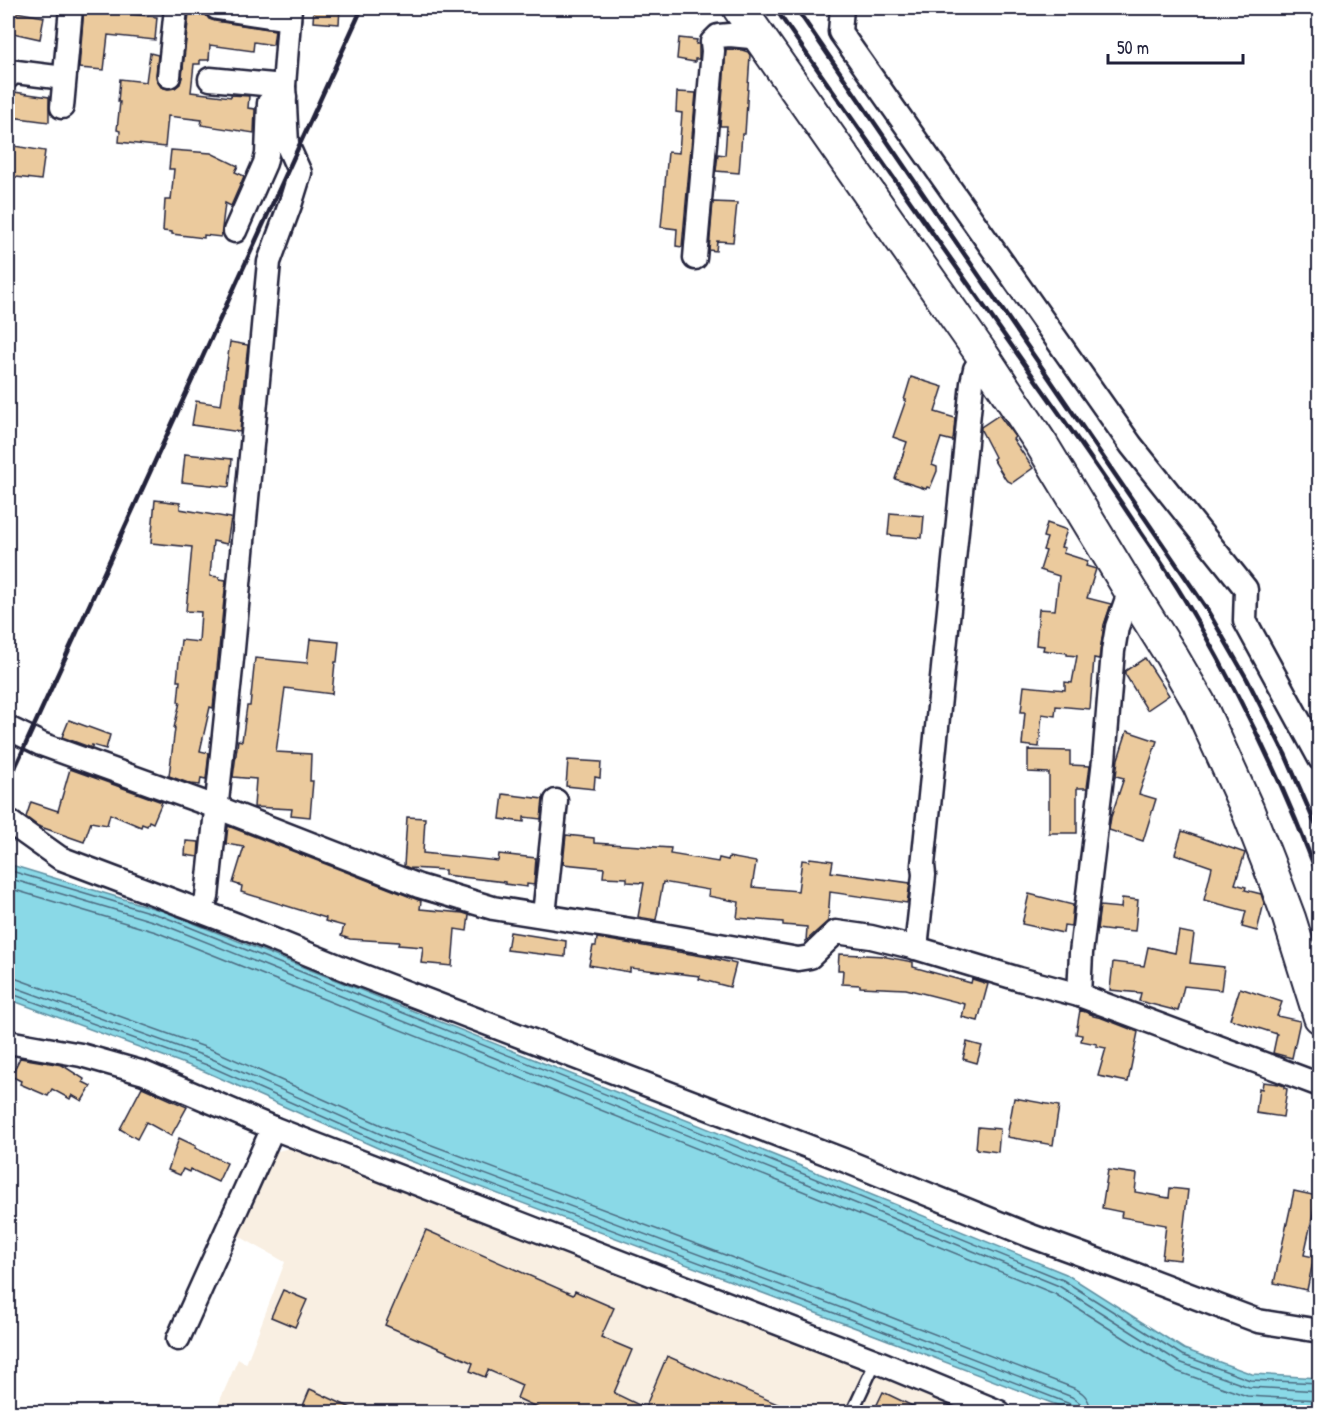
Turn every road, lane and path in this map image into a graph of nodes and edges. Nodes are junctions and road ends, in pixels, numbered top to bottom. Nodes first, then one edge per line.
1 (71, 8) edge
2 (176, 8) edge
3 (217, 8) edge
4 (739, 8) edge
5 (842, 8) edge
6 (290, 13) edge
7 (761, 38) junction
8 (8, 76) edge
9 (169, 76) dead end
10 (64, 78) junction
11 (210, 79) dead end
12 (284, 92) junction
13 (62, 107) dead end
14 (235, 231) dead end
15 (695, 258) dead end
16 (983, 356) junction
17 (1130, 590) junction
18 (8, 728) edge
19 (1320, 759) edge
20 (556, 801) dead end
21 (216, 807) junction
22 (8, 821) edge
23 (117, 880) junction
24 (207, 897) junction
25 (544, 915) junction
26 (916, 948) junction
27 (350, 972) junction
28 (1079, 994) junction
29 (1320, 1017) edge
30 (8, 1043) edge
31 (1320, 1085) edge
32 (273, 1128) junction
33 (1320, 1331) edge
34 (178, 1339) dead end
35 (876, 1361) junction
36 (852, 1413) edge
37 (999, 1413) edge

1 - 10 street
2 - 9 street
3 - 6 street
4 - 7 street
5 - 19 street
6 - 12 street
7 - 15 street
7 - 16 street
8 - 10 street
10 - 13 street
11 - 12 street
12 - 14 street
12 - 21 street
16 - 17 street
16 - 26 street
17 - 28 street
17 - 29 street
18 - 21 street
20 - 25 street
21 - 24 street
21 - 25 street
22 - 23 street
23 - 24 street
23 - 27 street
24 - 27 street
25 - 26 street
26 - 28 street
27 - 33 street
28 - 31 street
30 - 32 street
32 - 34 street
32 - 35 street
35 - 36 lane
35 - 37 street

